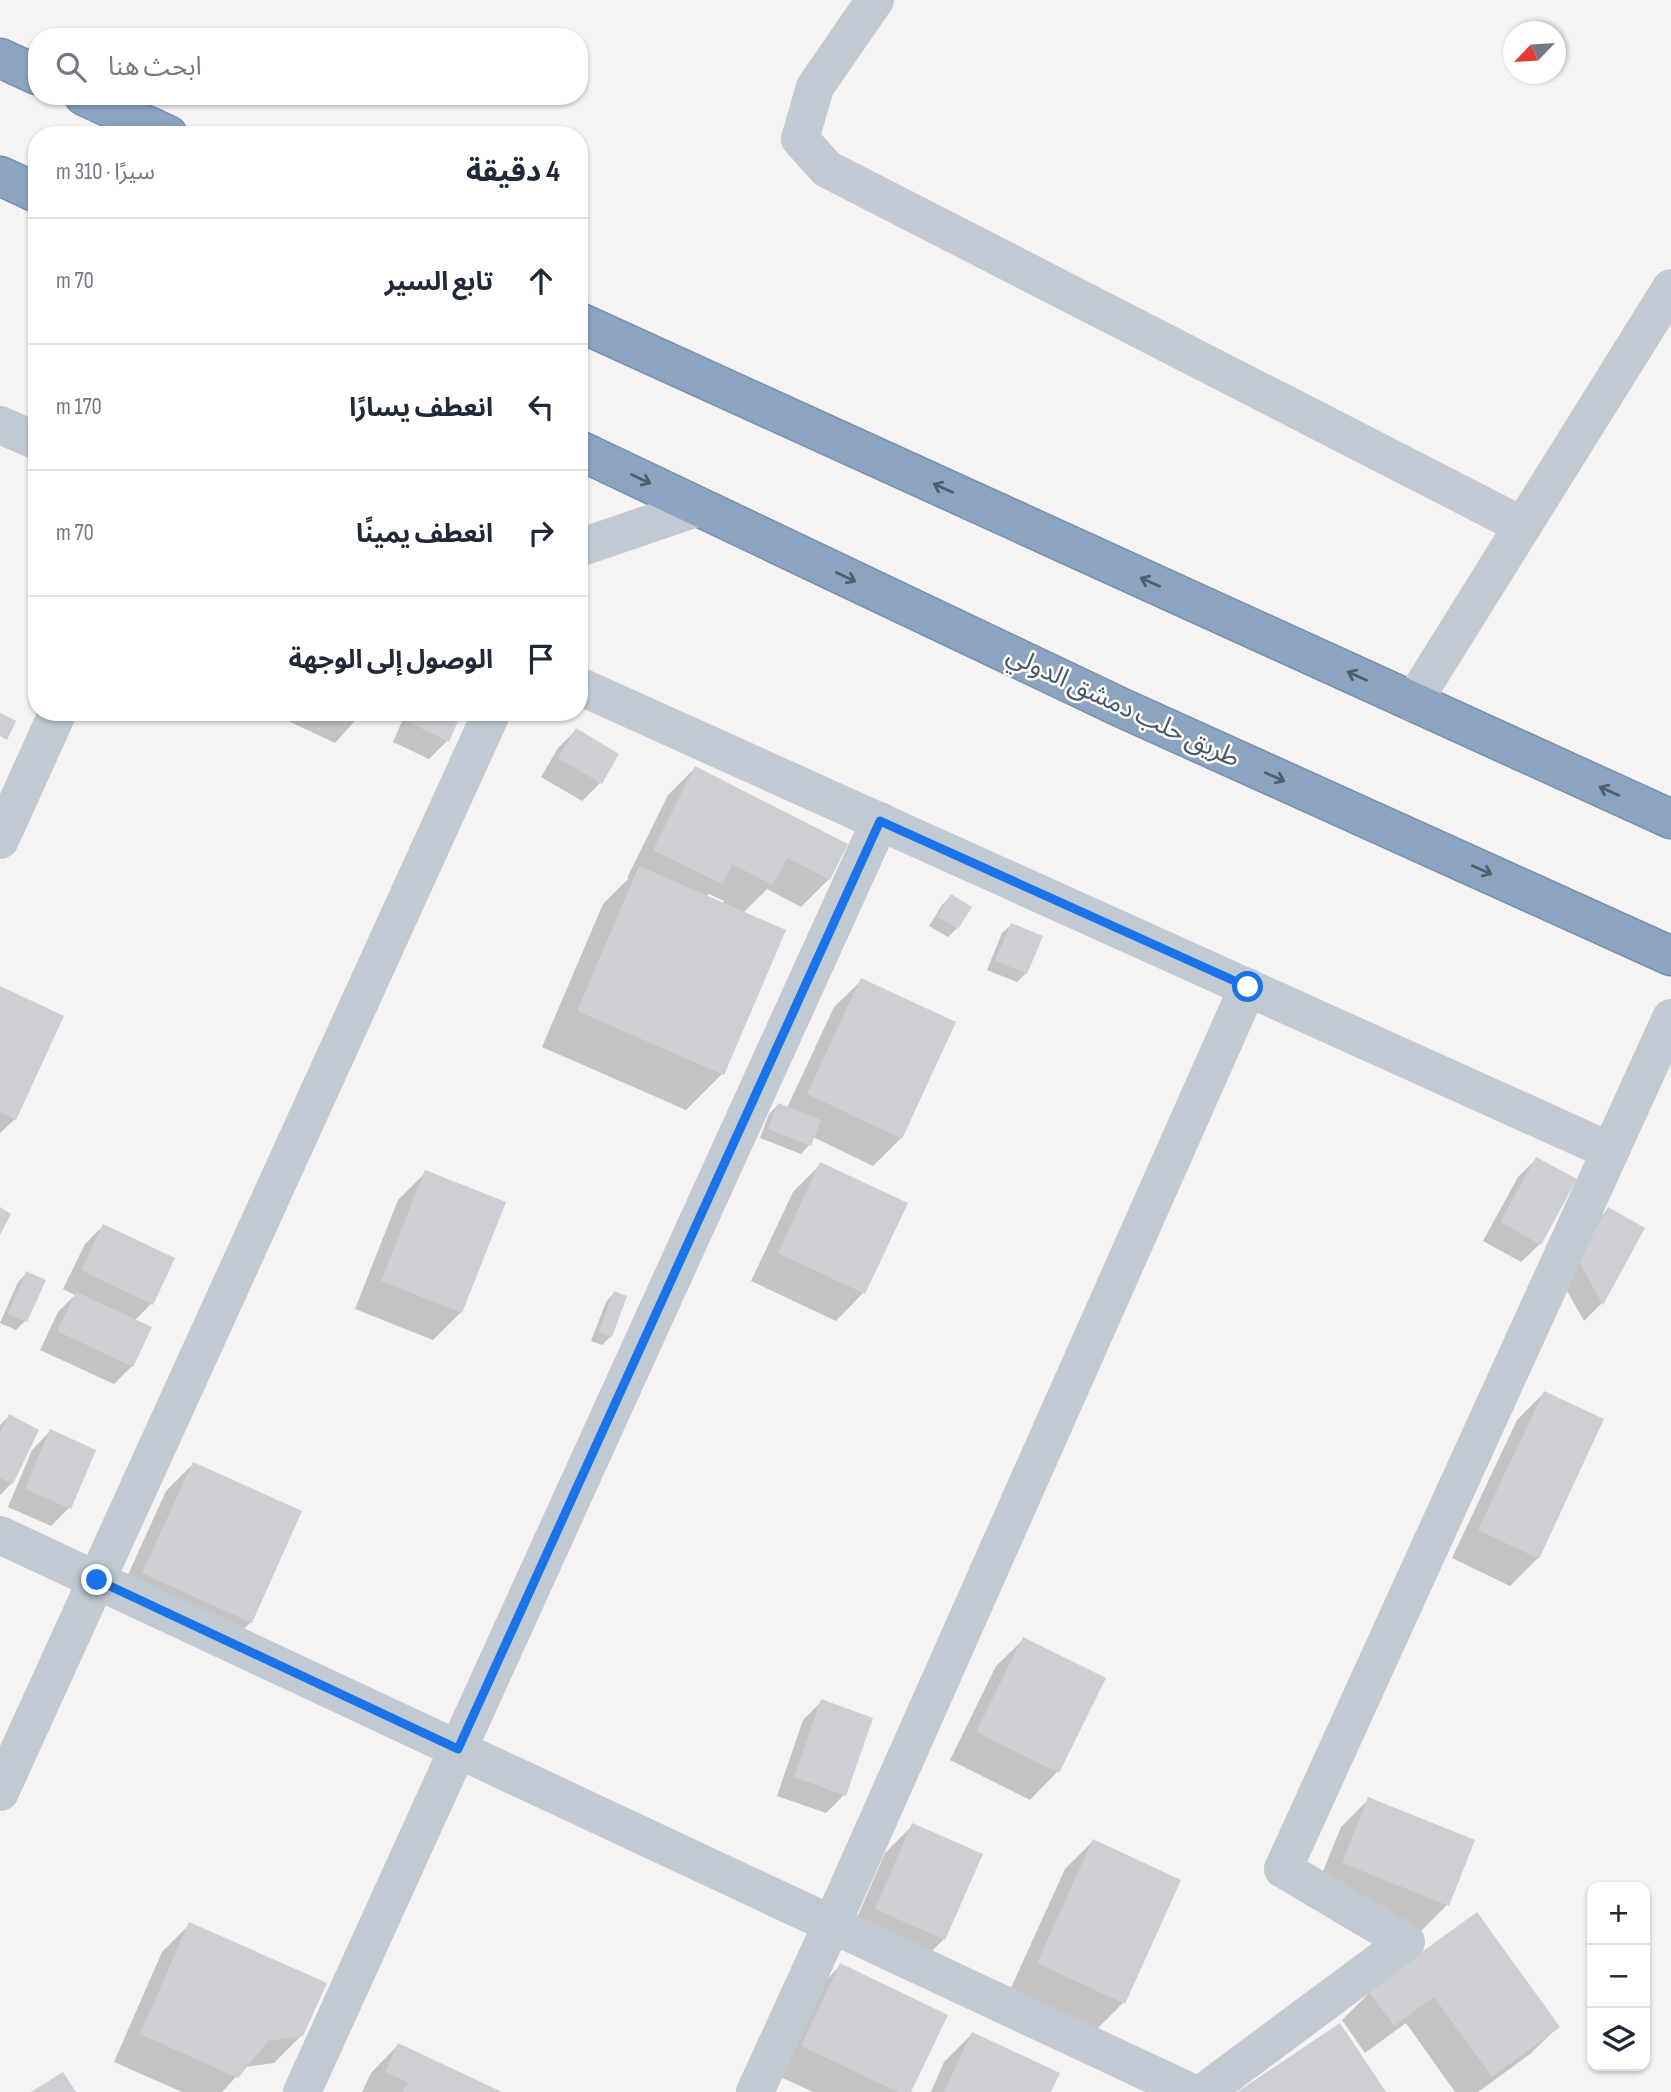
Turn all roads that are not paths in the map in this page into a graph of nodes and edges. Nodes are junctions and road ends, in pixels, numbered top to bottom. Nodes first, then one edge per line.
1 (875, 0) edge
2 (0, 58) edge
3 (28, 71) edge
4 (104, 105) edge
5 (149, 126) edge
6 (0, 176) edge
7 (28, 189) edge
8 (1671, 288) edge
9 (588, 326) edge
10 (0, 425) edge
11 (28, 437) edge
12 (588, 454) edge
13 (699, 507) junction
14 (1523, 526) junction
15 (588, 545) edge
16 (588, 690) edge
17 (1413, 702) junction
18 (54, 721) edge
19 (488, 721) edge
20 (1671, 819) edge
21 (880, 821) junction
22 (0, 840) edge
23 (1671, 956) edge
24 (1248, 987) junction
25 (1671, 1018) edge
26 (1611, 1151) junction
27 (0, 1535) edge
28 (97, 1580) junction
29 (458, 1749) junction
30 (0, 1792) edge
31 (832, 1924) junction
32 (302, 2092) edge
33 (755, 2092) edge
34 (1190, 2092) edge
35 (1204, 2092) edge

1 - 14 street
2 - 3 highway
4 - 5 highway
6 - 7 highway
8 - 14 street
17 -> 9 highway
10 - 11 street
12 -> 13 highway, طريق حلب دمشق الدولي
13 - 15 street
13 -> 23 highway, طريق حلب دمشق الدولي
14 - 17 street
16 - 21 street
20 -> 17 highway
18 - 22 street
19 - 28 street
21 - 24 street
21 - 29 street
24 - 26 street
24 - 31 street
25 - 26 street
26 - 35 street
27 - 28 street
28 - 29 street
28 - 30 street
29 - 31 street
29 - 32 street
31 - 33 street
31 - 34 street

